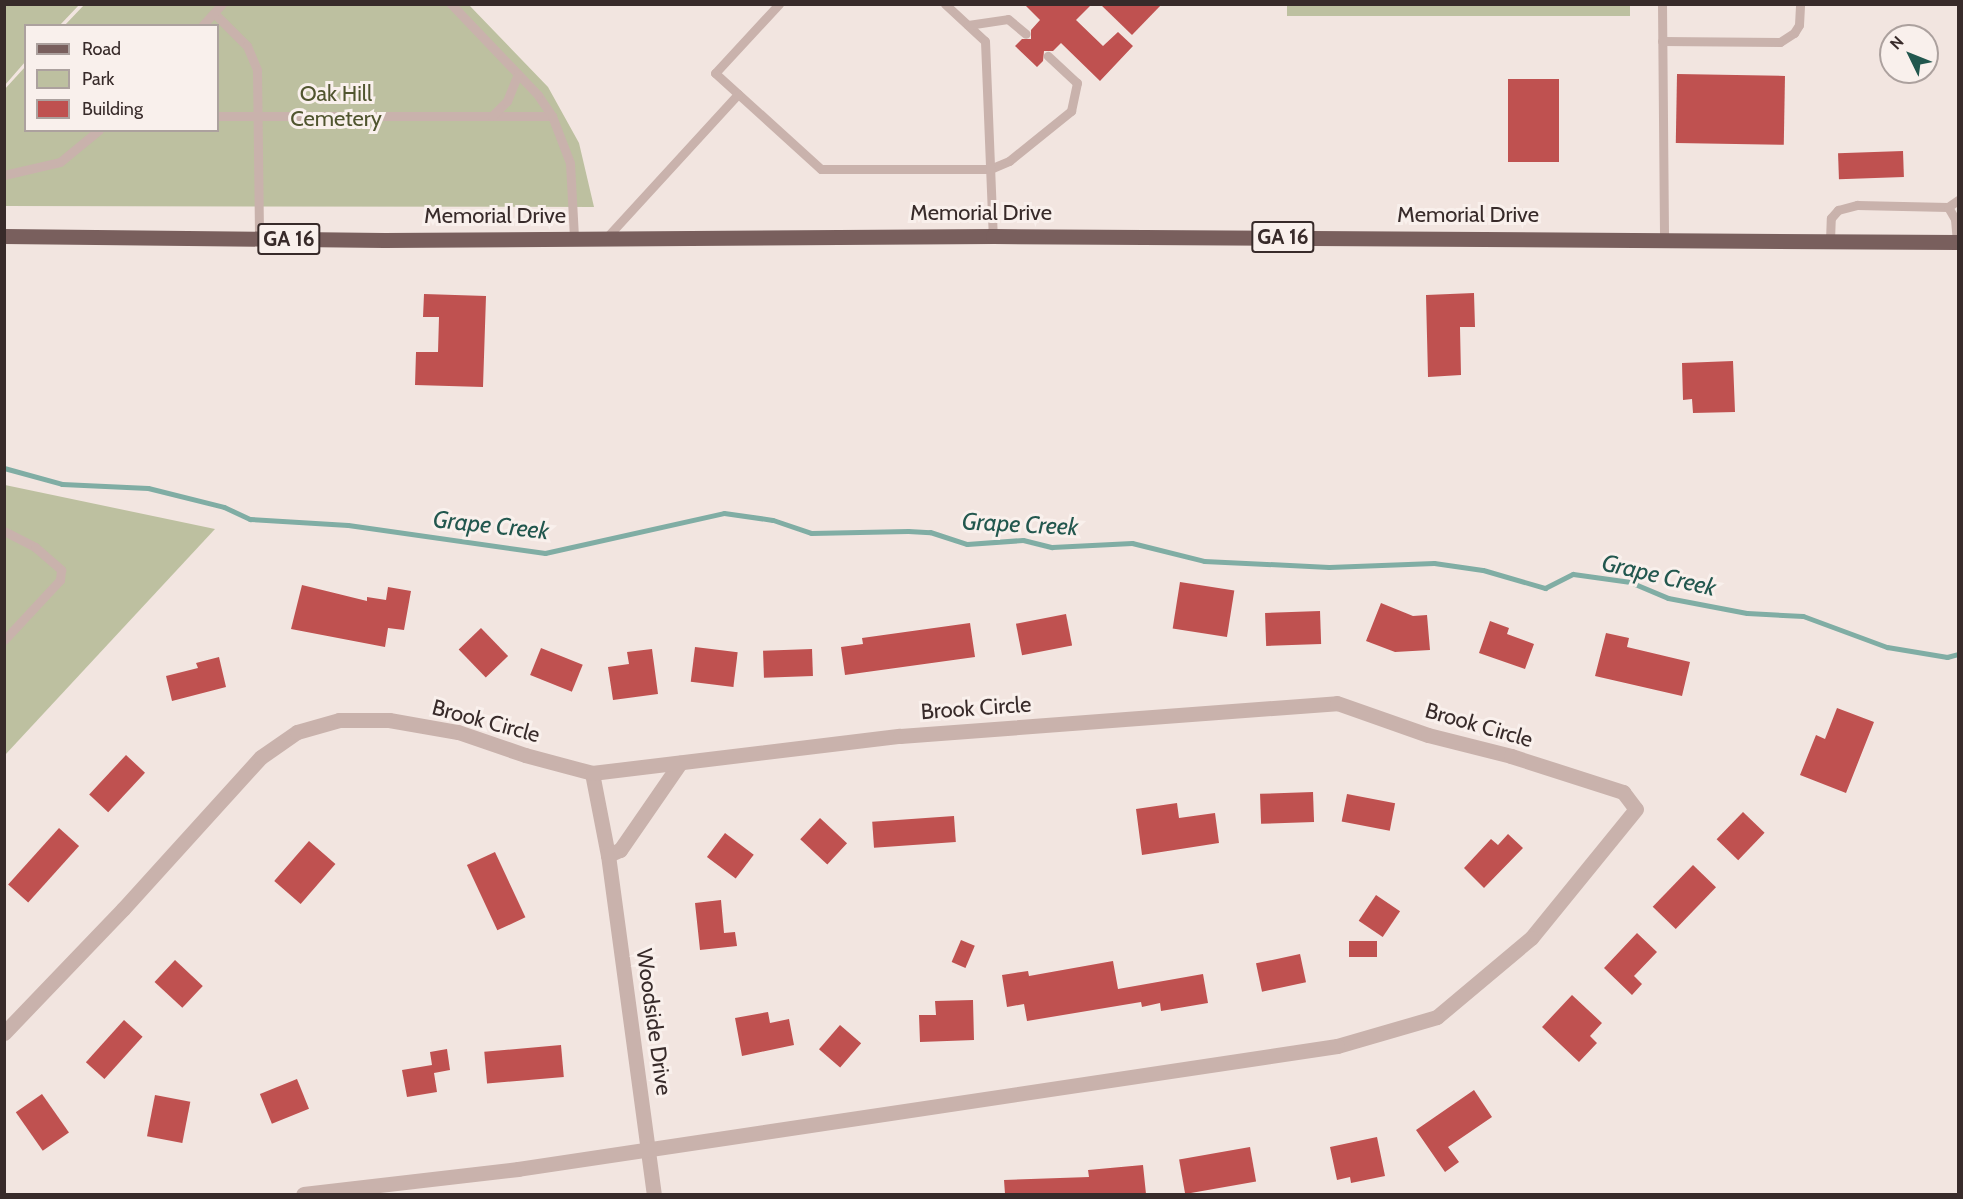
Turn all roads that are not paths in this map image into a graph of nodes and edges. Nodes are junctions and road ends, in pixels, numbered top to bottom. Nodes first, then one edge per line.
1 (222, 4) edge
2 (451, 4) edge
3 (779, 4) edge
4 (945, 4) edge
5 (1662, 4) edge
6 (1800, 4) edge
7 (214, 13) junction
8 (204, 24) edge
9 (968, 25) junction
10 (1026, 34) dead end
11 (1662, 41) junction
12 (1048, 56) dead end
13 (518, 74) junction
14 (738, 94) junction
15 (257, 115) junction
16 (219, 116) edge
17 (492, 116) junction
18 (552, 116) junction
19 (97, 132) edge
20 (990, 169) junction
21 (4, 175) edge
22 (1959, 200) edge
23 (1948, 207) junction
24 (4, 236) edge
25 (993, 236) junction
26 (607, 237) junction
27 (574, 238) junction
28 (259, 239) junction
29 (1664, 239) junction
30 (1830, 241) junction
31 (1958, 242) edge
32 (4, 531) edge
33 (4, 640) edge
34 (680, 763) junction
35 (592, 773) junction
36 (608, 855) junction
37 (4, 1033) edge
38 (649, 1147) junction
39 (303, 1194) edge
40 (654, 1194) edge

1 - 7 lane
2 - 13 lane
3 - 14 lane
4 - 9 lane
5 - 11 lane
6 - 11 lane
7 - 8 lane
7 - 15 lane
9 - 10 lane
9 - 20 lane
11 - 29 lane
12 - 20 lane
13 - 17 lane
13 - 18 lane
14 - 20 lane
14 - 26 lane
15 - 16 lane
15 - 17 lane
15 - 28 lane
17 - 18 lane
18 - 27 lane
19 - 21 lane
20 - 25 lane
22 - 23 lane
23 - 30 lane
23 - 31 lane
24 - 28 main road, Memorial Drive / GA 16
25 - 26 main road, Memorial Drive / GA 16
25 - 29 main road, Memorial Drive / GA 16
26 - 27 main road, Memorial Drive / GA 16
27 - 28 main road, Memorial Drive / GA 16
29 - 30 main road, Memorial Drive / GA 16
30 - 31 main road, Memorial Drive / GA 16
32 - 33 lane
34 - 35 street, Brook Circle
34 - 36 street
34 - 38 street, Brook Circle
35 - 36 street, Woodside Drive
35 - 37 street, Brook Circle
36 - 38 street, Woodside Drive
38 - 39 street, Brook Circle
38 - 40 street, Woodside Drive

